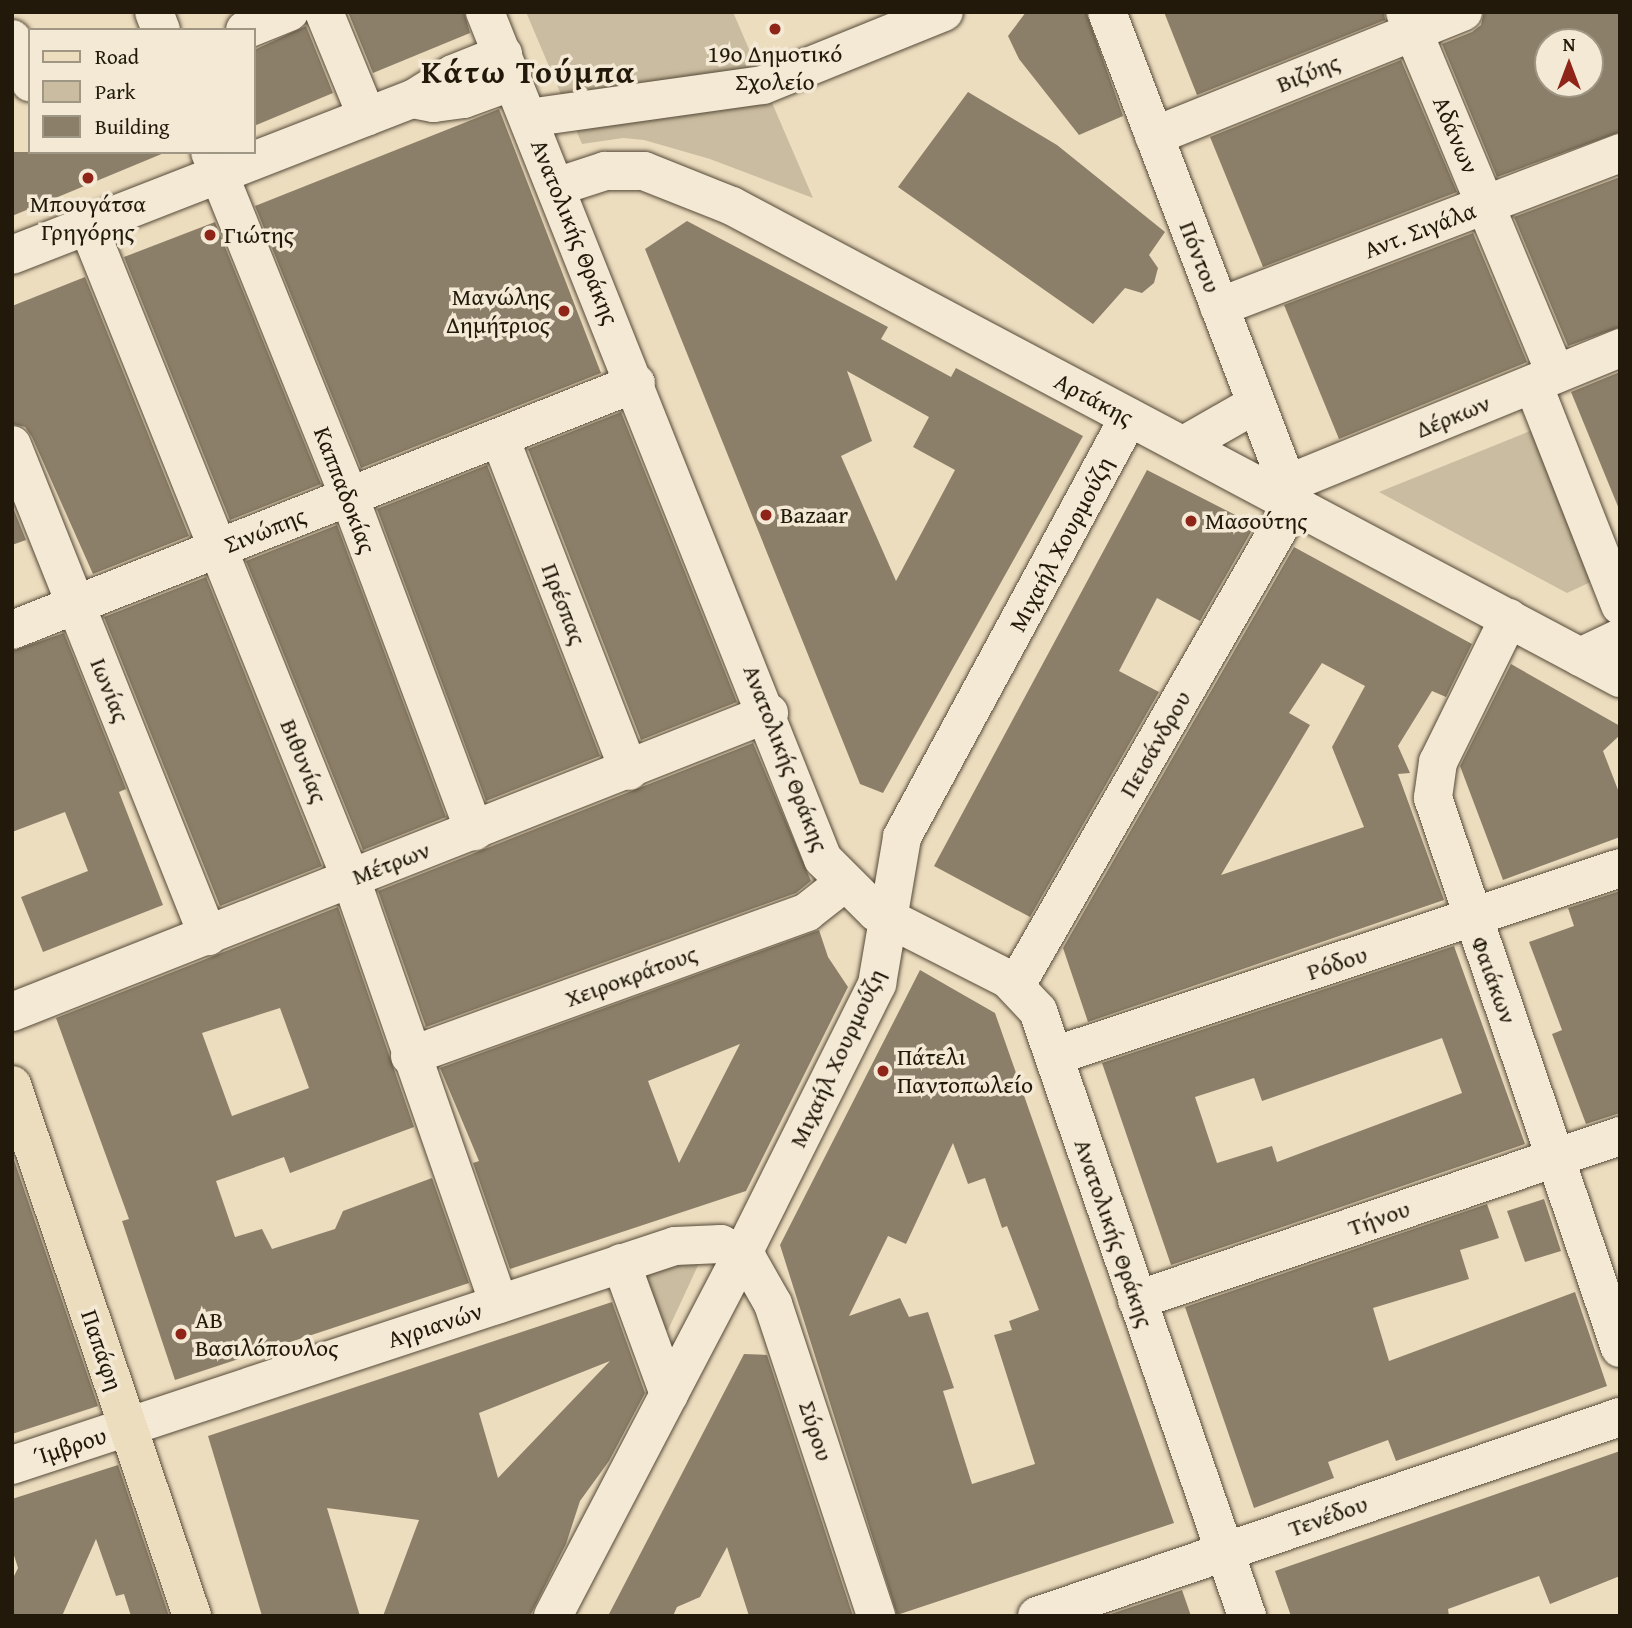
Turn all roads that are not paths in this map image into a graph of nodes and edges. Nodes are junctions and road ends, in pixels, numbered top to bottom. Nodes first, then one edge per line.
1 (289, 12) edge
2 (324, 12) edge
3 (485, 12) edge
4 (944, 12) edge
5 (1107, 12) edge
6 (1463, 12) edge
7 (1409, 22) edge
8 (250, 28) edge
9 (12, 39) edge
10 (508, 68) junction
11 (28, 77) edge
12 (367, 117) junction
13 (528, 118) junction
14 (1154, 136) junction
15 (256, 151) edge
16 (1620, 153) edge
17 (245, 154) edge
18 (215, 163) edge
19 (556, 187) junction
20 (1486, 205) junction
21 (88, 226) junction
22 (12, 255) edge
23 (1219, 307) junction
24 (1620, 348) edge
25 (1545, 379) junction
26 (636, 383) junction
27 (1256, 404) junction
28 (1129, 418) junction
29 (500, 438) junction
30 (12, 444) edge
31 (1184, 445) junction
32 (1291, 493) junction
33 (349, 496) junction
34 (220, 548) junction
35 (1620, 605) edge
36 (77, 607) junction
37 (1509, 618) junction
38 (12, 630) edge
39 (1620, 638) edge
40 (1580, 657) junction
41 (1620, 678) edge
42 (769, 713) junction
43 (629, 771) junction
44 (474, 831) junction
45 (1620, 868) edge
46 (351, 879) junction
47 (844, 883) junction
48 (1472, 918) junction
49 (889, 920) junction
50 (208, 936) junction
51 (1016, 985) junction
52 (12, 1012) edge
53 (410, 1056) junction
54 (1054, 1056) junction
55 (12, 1085) edge
56 (1620, 1136) edge
57 (1557, 1157) junction
58 (743, 1253) junction
59 (621, 1263) junction
60 (1137, 1300) junction
61 (499, 1304) junction
62 (1620, 1348) edge
63 (669, 1394) junction
64 (1620, 1417) edge
65 (128, 1427) junction
66 (12, 1465) edge
67 (1226, 1551) junction
68 (192, 1616) edge
69 (553, 1616) edge
70 (876, 1616) edge
71 (1037, 1616) edge
72 (1247, 1616) edge

1 - 8 street
2 - 12 street
3 - 10 street, Ανατολικής Θράκης
4 - 13 street
5 - 14 street, Πόντου
6 - 7 street, Βιζύης
7 - 14 street, Βιζύης
7 - 20 street, Αδάνων
9 - 11 street
10 - 12 street
10 - 13 street, Ανατολικής Θράκης
12 - 15 street
13 - 19 street, Ανατολικής Θράκης
14 - 23 street, Πόντου
16 - 20 street, Αντ. Σιγάλα
17 - 18 street
18 - 21 street
18 - 33 street, Καππαδοκίας
19 - 26 street, Ανατολικής Θράκης
19 - 28 street, Αρτάκης
20 - 23 street, Αντ. Σιγάλα
20 - 25 street, Αδάνων
21 - 22 street
21 - 34 street, Βιθυνίας
23 - 27 street, Πόντου
24 - 25 street, Δέρκων
25 - 32 street, Δέρκων
25 - 35 street, Αδάνων
26 - 29 street, Σινώπης
26 - 42 street, Ανατολικής Θράκης
27 - 31 street
27 - 32 street, Πόντου
28 - 31 street, Αρτάκης
28 - 49 street, Μιχαήλ Χουρμούζη
29 - 33 street, Σινώπης
29 - 43 street, Πρέσπας
30 - 36 street, Ιωνίας
31 - 32 street, Αρτάκης
32 - 37 street, Αρτάκης
32 - 51 street, Πεισάνδρου
33 - 34 street, Σινώπης
33 - 44 street, Καππαδοκίας
34 - 36 street, Σινώπης
34 - 46 street, Βιθυνίας
36 - 38 street, Σινώπης
36 - 50 street, Ιωνίας
37 - 40 street, Αρτάκης
37 - 48 street, Φαιάκων
39 - 40 street
40 - 41 street, Αρτάκης
42 - 43 street, Μέτρων
42 - 47 street, Ανατολικής Θράκης
43 - 44 street, Μέτρων
44 - 46 street, Μέτρων
45 - 48 street, Ρόδου
46 - 50 street, Μέτρων
46 - 53 street, Βιθυνίας
47 - 49 street, Ανατολικής Θράκης
47 - 53 street, Χειροκράτους
48 - 54 street, Ρόδου
48 - 57 street, Φαιάκων
49 - 51 street, Ανατολικής Θράκης
49 - 58 street, Μιχαήλ Χουρμούζη
50 - 52 street, Μέτρων
51 - 54 street, Ανατολικής Θράκης
53 - 61 street, Βιθυνίας
54 - 60 street, Ανατολικής Θράκης
55 - 65 main road, Παπάφη
56 - 57 street, Τήνου
57 - 60 street, Τήνου
57 - 62 street, Φαιάκων
58 - 59 street, Αγριανών
58 - 63 street, Μιχαήλ Χουρμούζη
58 - 70 street, Σύρου
59 - 61 street, Αγριανών
59 - 63 street
60 - 67 street, Ανατολικής Θράκης
61 - 65 street, Αγριανών
63 - 69 street, Μιχαήλ Χουρμούζη
64 - 67 street, Τενέδου
65 - 66 street, Ίμβρου
65 - 68 main road, Παπάφη
67 - 71 street, Τενέδου
67 - 72 street, Ανατολικής Θράκης

